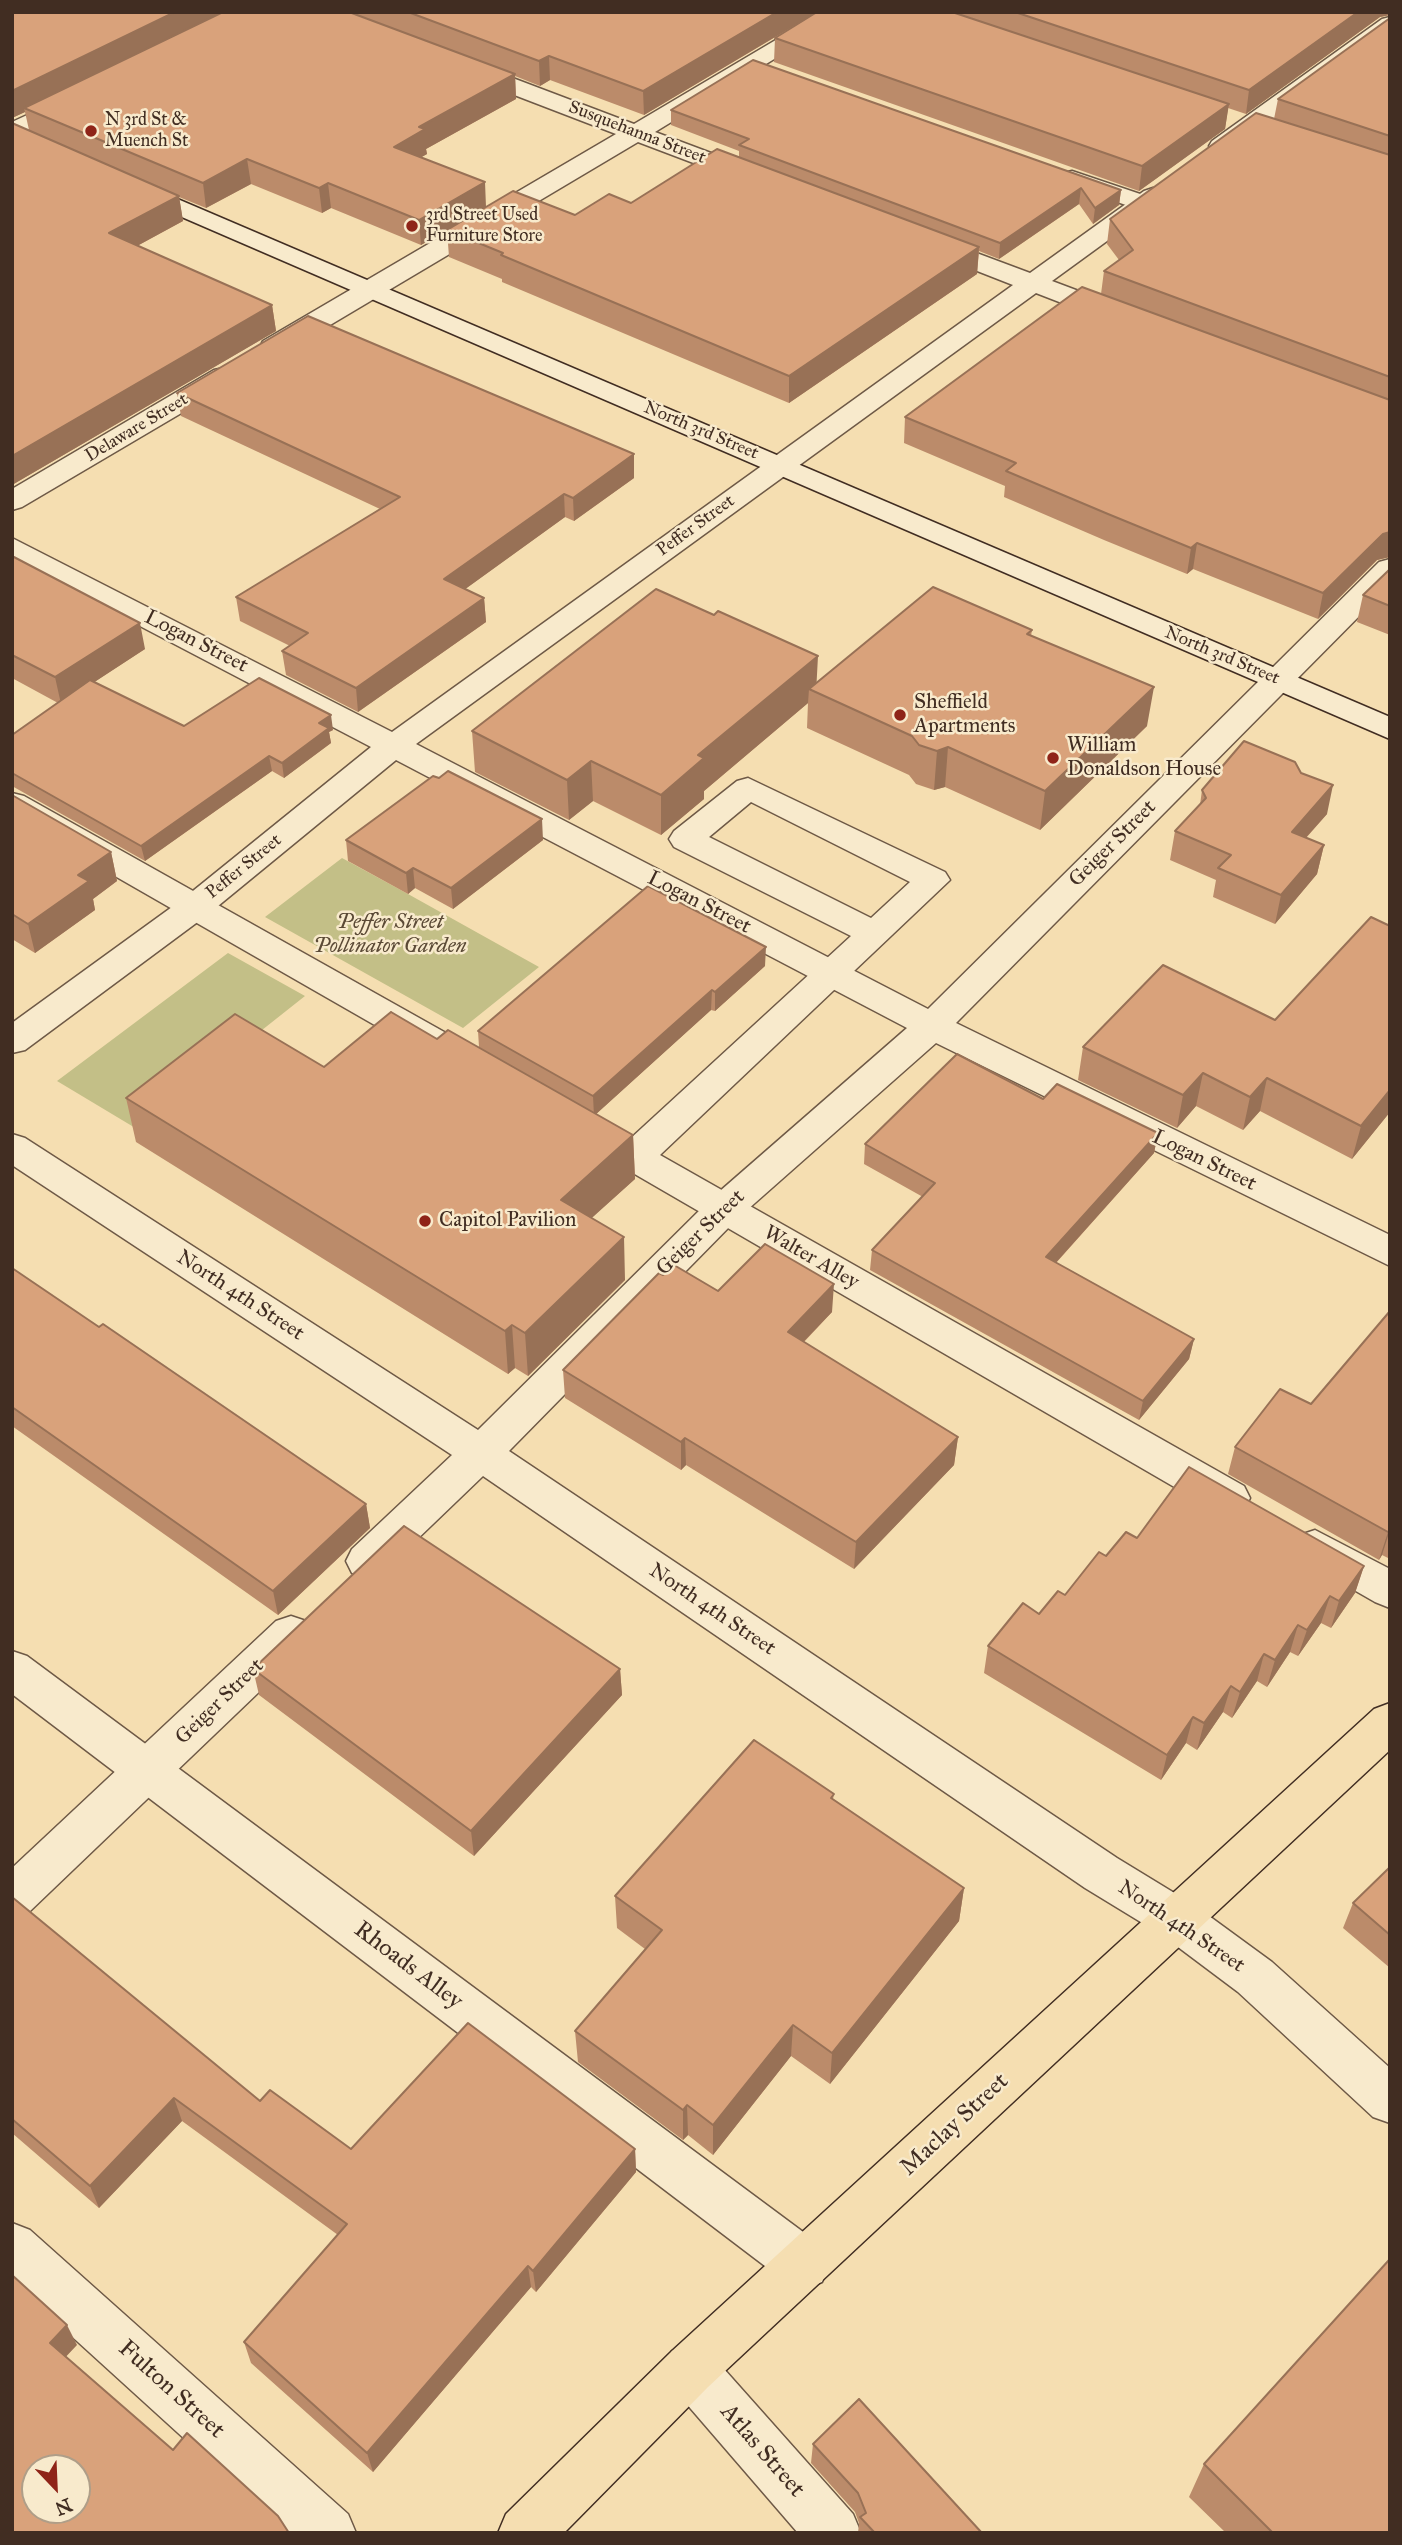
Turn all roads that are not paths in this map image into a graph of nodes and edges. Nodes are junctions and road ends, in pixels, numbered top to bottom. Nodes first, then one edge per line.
1 (839, 12) edge
2 (1390, 24) edge
3 (441, 59) edge
4 (752, 64) junction
5 (778, 73) edge
6 (94, 91) edge
7 (1223, 117) edge
8 (1261, 130) junction
9 (12, 133) edge
10 (636, 133) junction
11 (40, 148) edge
12 (1052, 170) edge
13 (104, 175) edge
14 (776, 186) edge
15 (1143, 203) junction
16 (904, 234) edge
17 (1032, 283) junction
18 (370, 289) junction
19 (1147, 326) edge
20 (780, 465) junction
21 (12, 501) edge
22 (12, 547) edge
23 (1390, 568) edge
24 (1275, 679) junction
25 (1390, 729) edge
26 (394, 745) junction
27 (12, 803) edge
28 (195, 907) junction
29 (875, 934) junction
30 (833, 973) junction
31 (932, 1026) junction
32 (12, 1041) edge
33 (468, 1062) edge
34 (563, 1116) edge
35 (12, 1147) edge
36 (634, 1157) junction
37 (725, 1208) junction
38 (1390, 1252) edge
39 (481, 1453) junction
40 (1390, 1590) edge
41 (12, 1669) edge
42 (1390, 1722) edge
43 (148, 1770) junction
44 (12, 1898) edge
45 (1178, 1920) junction
46 (1390, 2100) edge
47 (12, 2248) edge
48 (804, 2263) junction
49 (690, 2368) junction
50 (329, 2533) edge
51 (525, 2533) edge
52 (834, 2533) edge

1 - 4 street, Delaware Street
2 - 8 street, Peffer Street
3 - 10 street, Susquehanna Street
4 - 5 street
4 - 10 street, Delaware Street
6 - 9 street
7 - 8 street
8 - 15 street, Peffer Street
9 - 11 street
10 - 14 street, Susquehanna Street
10 - 18 street, Delaware Street
12 - 15 street
13 - 18 street, North 3rd Street
15 - 17 street, Peffer Street
16 - 17 street
17 - 19 street
17 - 20 street, Peffer Street
18 - 20 street, North 3rd Street
18 - 21 street, Delaware Street
20 - 24 street, North 3rd Street
20 - 26 street, Peffer Street
22 - 26 street, Logan Street
23 - 24 street, Geiger Street
24 - 25 street, North 3rd Street
24 - 31 street, Geiger Street
26 - 28 street, Peffer Street
26 - 30 street, Logan Street
27 - 28 street
28 - 32 street, Peffer Street
28 - 33 street
29 - 29 street
29 - 30 street
30 - 31 street, Logan Street
30 - 36 street
31 - 37 street, Geiger Street
31 - 38 street, Logan Street
34 - 36 street, Walter Alley
35 - 39 street, North 4th Street
36 - 37 street, Walter Alley
37 - 39 street, Geiger Street
37 - 40 street, Walter Alley
39 - 43 street, Geiger Street
39 - 45 street, North 4th Street
41 - 43 street, Rhoads Alley
42 - 45 main road, Maclay Street
43 - 44 street, Geiger Street
43 - 48 street, Rhoads Alley
45 - 46 street, North 4th Street
45 - 48 main road, Maclay Street
47 - 50 street, Fulton Street
48 - 49 main road, Maclay Street
49 - 51 main road, Maclay Street
49 - 52 street, Atlas Street

